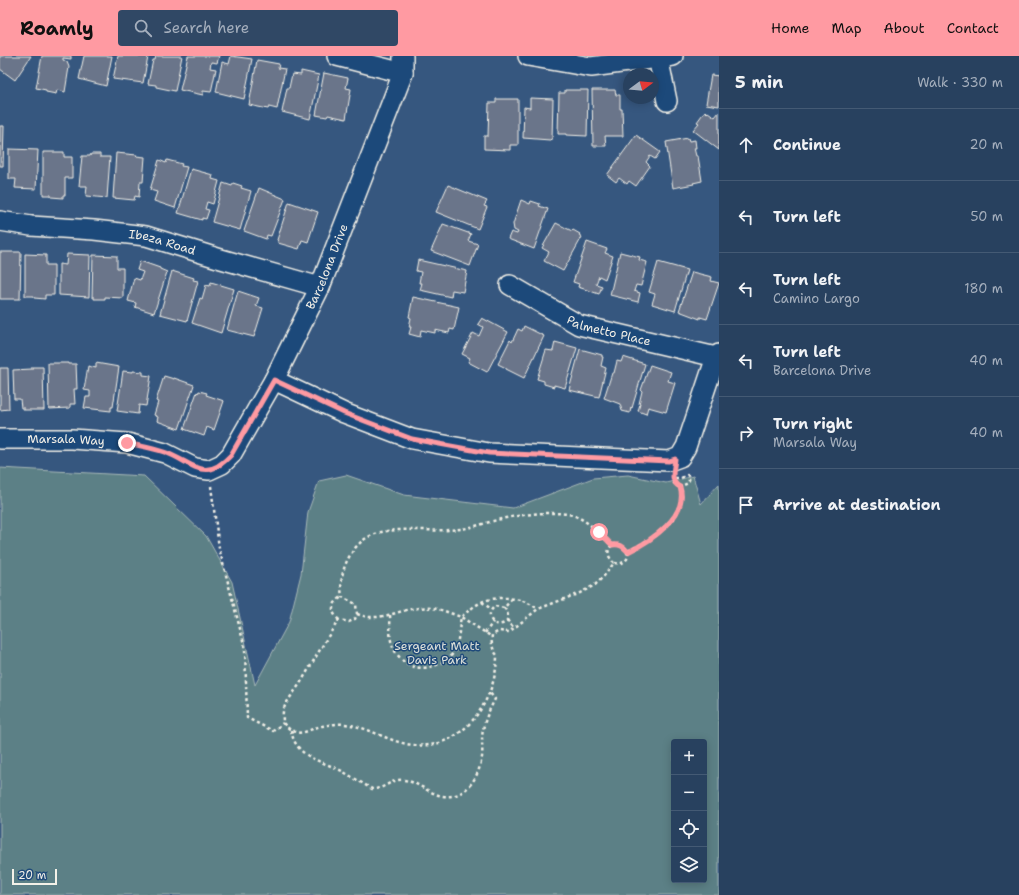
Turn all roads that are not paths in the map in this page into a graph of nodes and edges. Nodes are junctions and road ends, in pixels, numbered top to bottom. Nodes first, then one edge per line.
1 (337, 56) edge
2 (528, 56) edge
3 (666, 57) edge
4 (403, 65) edge
5 (667, 101) dead end
6 (0, 221) edge
7 (510, 285) dead end
8 (320, 287) junction
9 (718, 355) edge
10 (274, 380) junction
11 (0, 439) edge
12 (216, 467) joint

1 - 4 street
2 - 3 street
3 - 5 street
4 - 8 street, Barcelona Drive
6 - 8 street, Ibeza Road
7 - 9 street, Palmetto Place
8 - 10 street, Barcelona Drive
9 - 10 street
10 - 12 street, Barcelona Drive
11 - 12 street, Marsala Way

